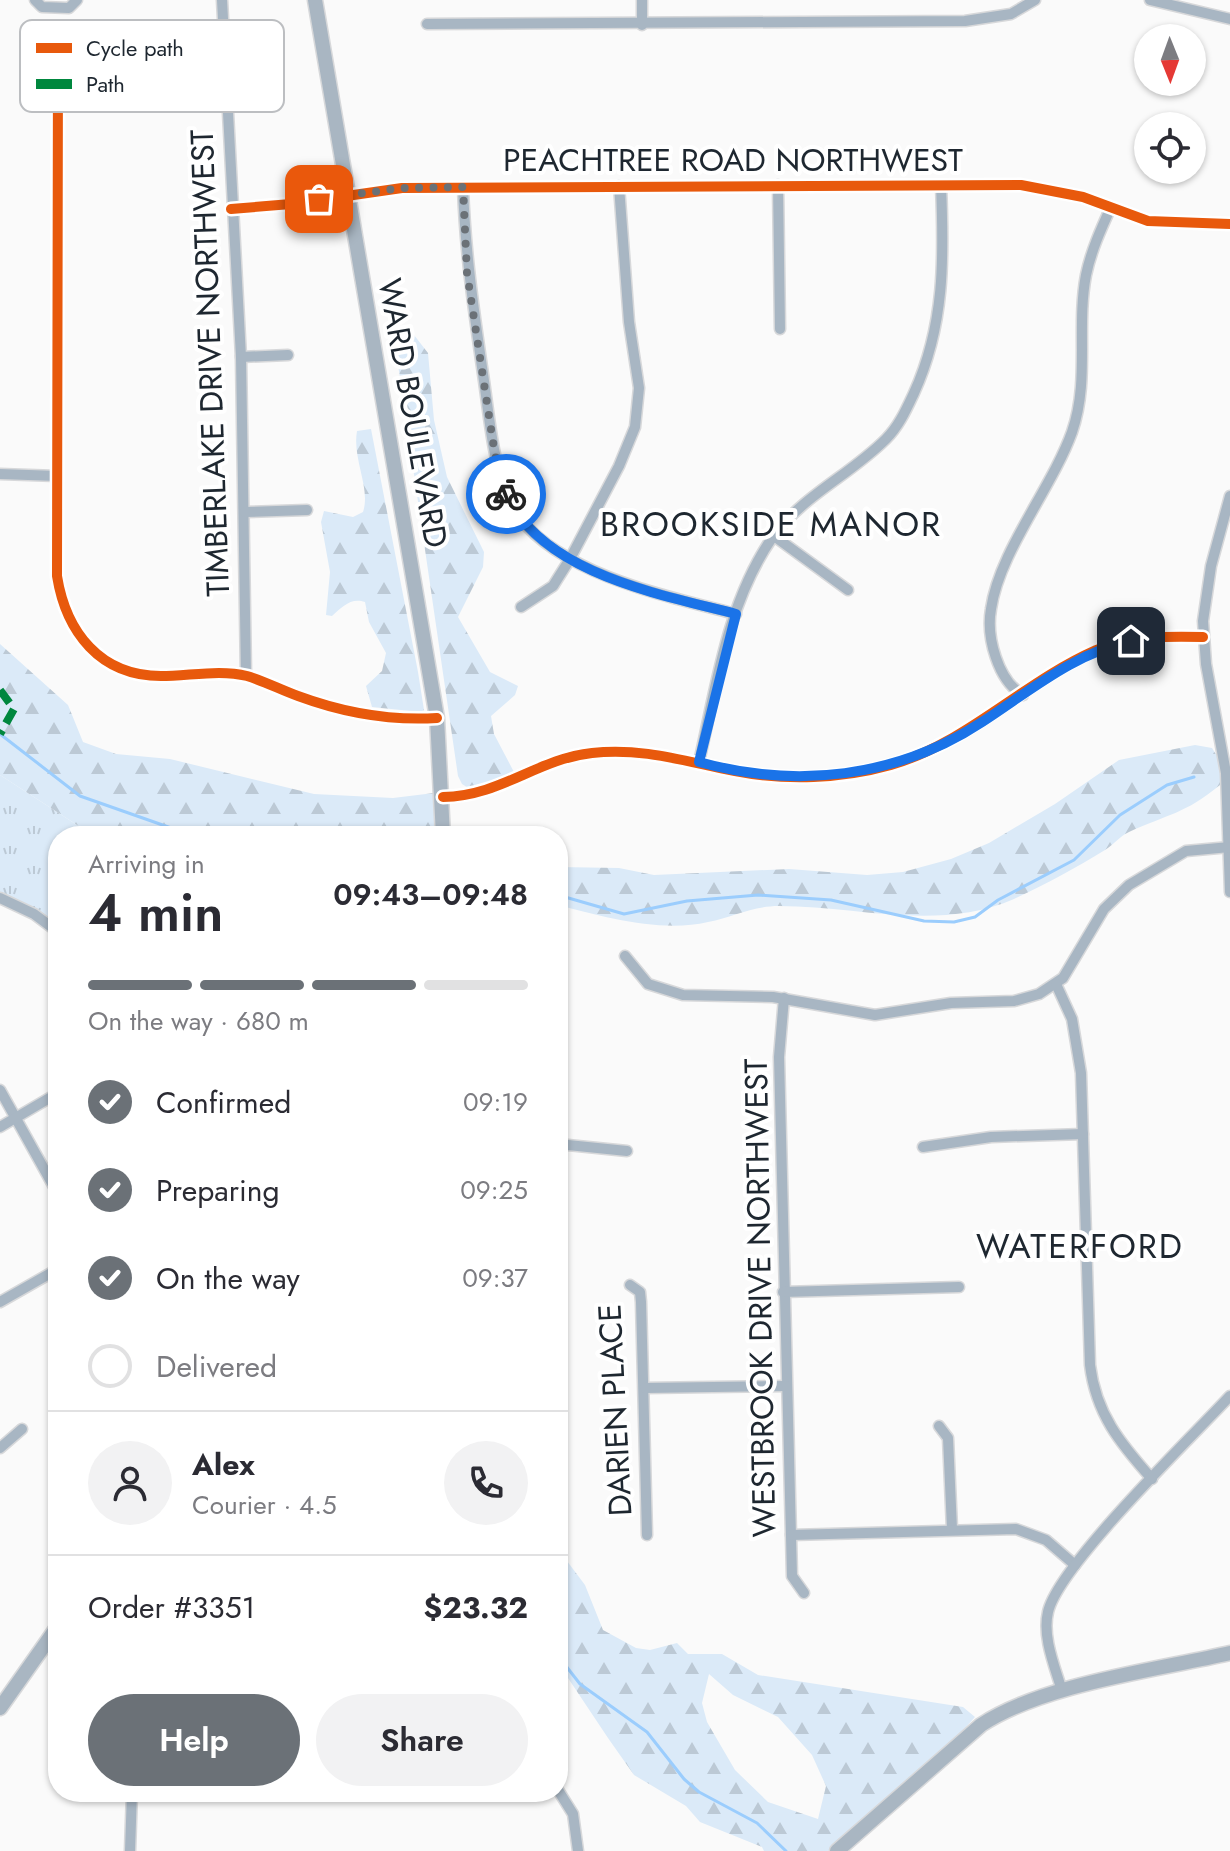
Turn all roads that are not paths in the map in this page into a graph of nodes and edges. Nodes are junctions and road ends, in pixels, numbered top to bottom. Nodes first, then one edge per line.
1 (35, 0) edge
2 (77, 0) edge
3 (222, 0) edge
4 (315, 0) edge
5 (642, 0) edge
6 (1035, 0) edge
7 (1150, 0) edge
8 (1230, 19) edge
9 (223, 20) edge
10 (427, 24) dead end
11 (642, 25) junction
12 (58, 112) edge
13 (227, 112) edge
14 (778, 185) junction
15 (941, 185) junction
16 (619, 186) junction
17 (463, 187) junction
18 (348, 194) junction
19 (1111, 207) junction
20 (231, 209) junction
21 (1230, 224) edge
22 (780, 329) dead end
23 (288, 355) dead end
24 (241, 357) junction
25 (0, 474) edge
26 (57, 476) junction
27 (1230, 496) edge
28 (307, 510) dead end
29 (245, 512) junction
30 (774, 536) junction
31 (570, 559) junction
32 (848, 590) dead end
33 (521, 607) dead end
34 (736, 614) junction
35 (1203, 637) junction
36 (246, 676) junction
37 (1023, 695) junction
38 (437, 718) junction
39 (699, 762) junction
40 (443, 797) junction
41 (443, 826) edge
42 (1229, 847) edge
43 (1230, 892) edge
44 (0, 898) edge
45 (48, 924) edge
46 (625, 956) dead end
47 (1056, 984) junction
48 (784, 998) junction
49 (0, 1090) edge
50 (48, 1099) edge
51 (14, 1119) junction
52 (0, 1127) edge
53 (1083, 1134) junction
54 (568, 1145) edge
55 (923, 1147) dead end
56 (627, 1151) dead end
57 (48, 1177) edge
58 (48, 1275) edge
59 (630, 1285) dead end
60 (959, 1287) dead end
61 (783, 1292) junction
62 (0, 1302) edge
63 (786, 1386) junction
64 (645, 1388) junction
65 (1230, 1396) edge
66 (939, 1426) dead end
67 (22, 1429) dead end
68 (0, 1448) edge
69 (1152, 1479) junction
70 (952, 1529) junction
71 (647, 1535) dead end
72 (791, 1535) junction
73 (1075, 1565) junction
74 (804, 1593) dead end
75 (48, 1640) edge
76 (1230, 1653) edge
77 (1062, 1691) junction
78 (0, 1708) edge
79 (132, 1802) edge
80 (566, 1802) edge
81 (130, 1851) edge
82 (578, 1851) edge
83 (837, 1851) edge

1 - 2 street
3 - 9 street, TIMBERLAKE DRIVE NORTHWEST
4 - 18 main road, WARD BOULEVARD
5 - 11 street
6 - 11 street
7 - 8 street
10 - 11 street
12 - 26 street
13 - 20 street, TIMBERLAKE DRIVE NORTHWEST
14 - 15 street, PEACHTREE ROAD NORTHWEST
14 - 16 street, PEACHTREE ROAD NORTHWEST
14 - 22 street
15 - 19 street, PEACHTREE ROAD NORTHWEST
15 - 30 street
16 - 17 street, PEACHTREE ROAD NORTHWEST
16 - 31 street
17 - 18 street, PEACHTREE ROAD NORTHWEST
17 - 31 street
18 - 20 street, PEACHTREE ROAD NORTHWEST
18 - 38 main road, WARD BOULEVARD
19 - 21 street, PEACHTREE ROAD NORTHWEST
19 - 37 street
20 - 24 street, TIMBERLAKE DRIVE NORTHWEST
23 - 24 street
24 - 29 street, TIMBERLAKE DRIVE NORTHWEST
25 - 26 street
26 - 36 street
27 - 35 street
28 - 29 street
29 - 36 street, TIMBERLAKE DRIVE NORTHWEST
30 - 32 street
30 - 34 street
31 - 33 street
31 - 34 street
34 - 39 street
35 - 37 street
35 - 42 street
36 - 38 street
37 - 39 street
38 - 40 main road, WARD BOULEVARD
39 - 40 street
40 - 41 main road, WARD BOULEVARD
42 - 43 street
42 - 47 street
44 - 45 street
46 - 48 street
47 - 48 street
47 - 53 street
48 - 61 street, WESTBROOK DRIVE NORTHWEST
49 - 51 street
50 - 51 street
51 - 52 street
51 - 57 street
53 - 55 street
53 - 69 street
54 - 56 street
58 - 62 street
59 - 64 street, DARIEN PLACE
60 - 61 street
61 - 63 street, WESTBROOK DRIVE NORTHWEST
63 - 64 street
63 - 72 street, WESTBROOK DRIVE NORTHWEST
64 - 71 street, DARIEN PLACE
65 - 69 street
66 - 70 street
67 - 68 street
69 - 73 street
70 - 72 street
70 - 73 street
72 - 74 street, WESTBROOK DRIVE NORTHWEST
73 - 77 street
75 - 78 main road
76 - 77 main road
77 - 83 main road
79 - 81 street
80 - 82 street

